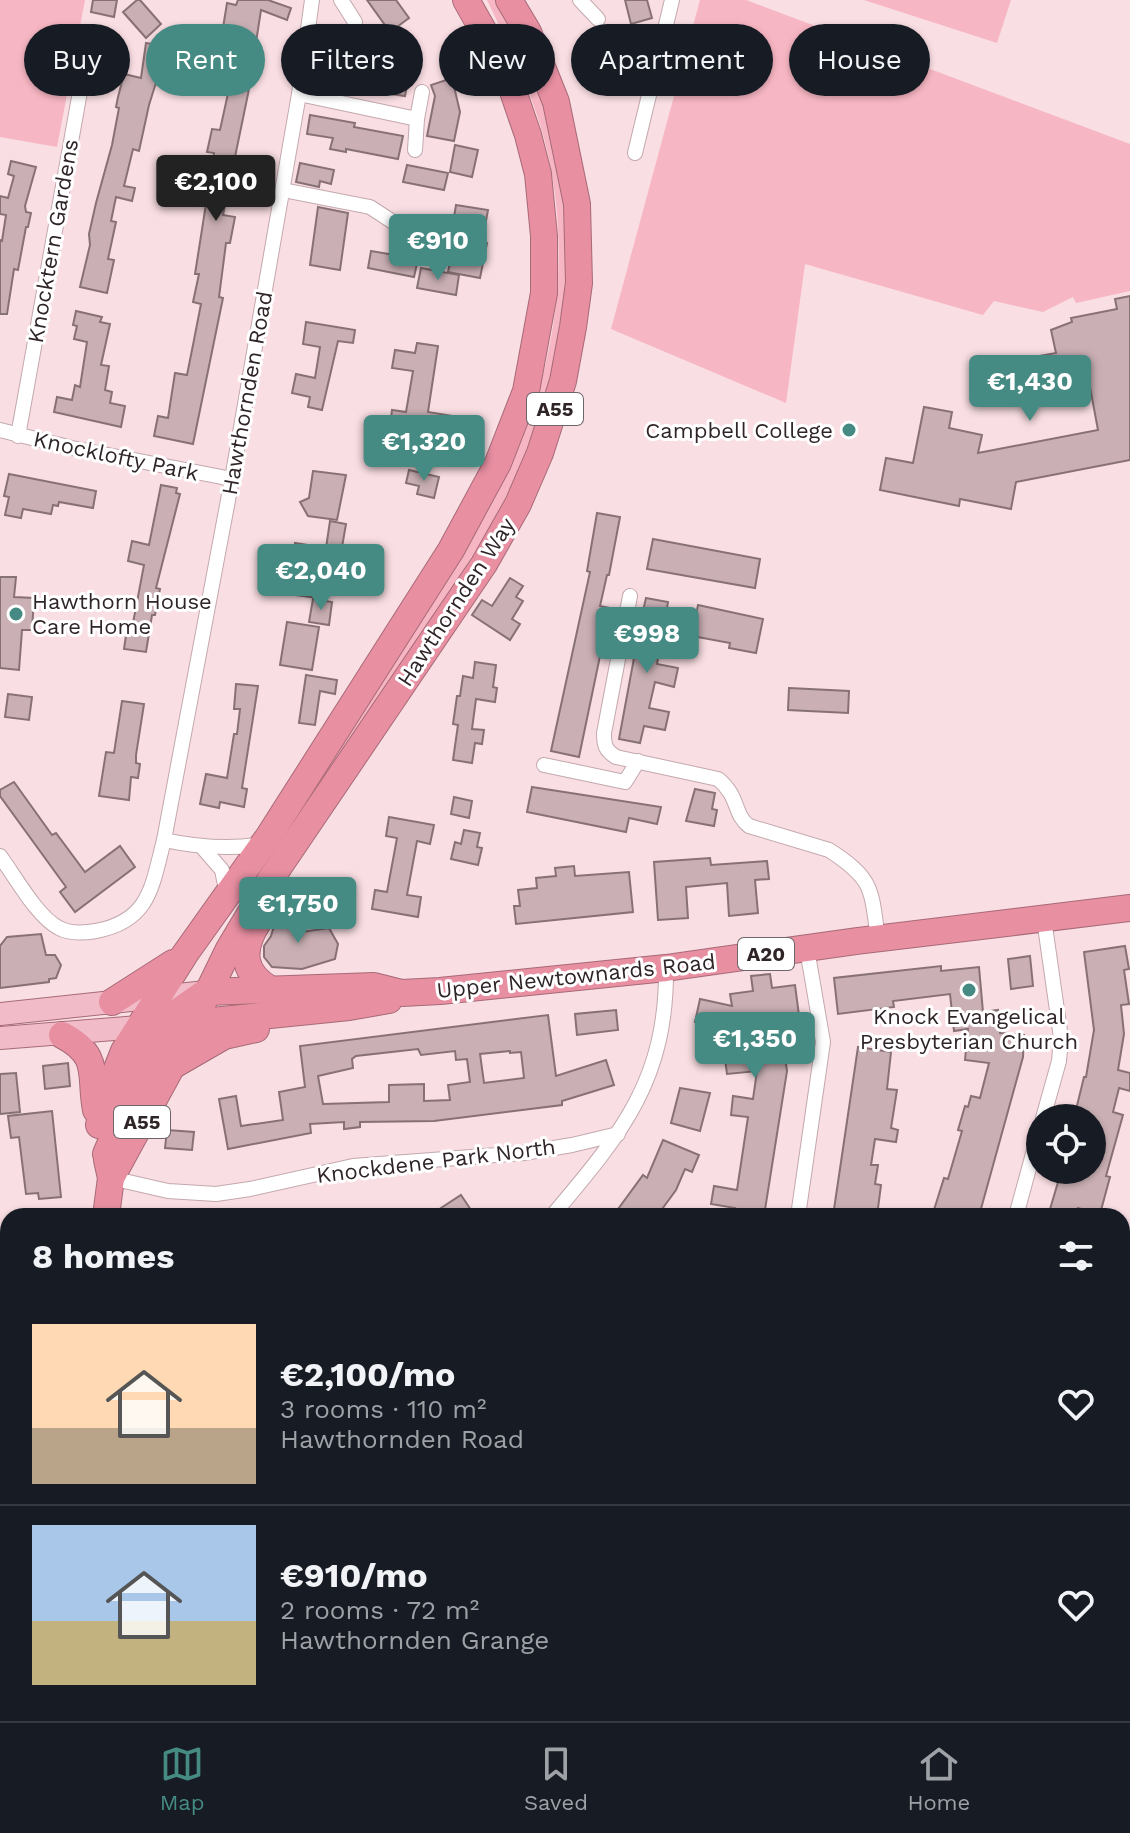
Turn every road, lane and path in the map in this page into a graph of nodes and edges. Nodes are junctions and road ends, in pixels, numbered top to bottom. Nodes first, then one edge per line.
1 (312, 0) edge
2 (341, 0) edge
3 (466, 0) edge
4 (509, 0) edge
5 (580, 0) edge
6 (672, 0) edge
7 (598, 19) dead end
8 (355, 22) dead end
9 (309, 24) edge
10 (79, 96) edge
11 (299, 96) edge
12 (308, 96) edge
13 (421, 96) edge
14 (417, 119) junction
15 (415, 150) dead end
16 (635, 153) dead end
17 (283, 190) junction
18 (438, 252) dead end
19 (0, 430) edge
20 (18, 436) junction
21 (232, 479) junction
22 (630, 596) dead end
23 (638, 761) junction
24 (544, 765) dead end
25 (343, 775) junction
26 (164, 840) junction
27 (263, 844) junction
28 (202, 847) junction
29 (0, 856) edge
30 (227, 895) junction
31 (1130, 908) edge
32 (1044, 919) junction
33 (878, 939) junction
34 (807, 949) junction
35 (185, 954) junction
36 (666, 968) junction
37 (270, 989) junction
38 (399, 996) junction
39 (112, 1002) junction
40 (173, 1010) junction
41 (0, 1016) edge
42 (62, 1035) junction
43 (0, 1038) edge
44 (172, 1066) junction
45 (1047, 1104) edge
46 (99, 1125) junction
47 (618, 1134) junction
48 (109, 1166) junction
49 (1026, 1179) edge
50 (106, 1208) edge
51 (558, 1208) edge
52 (799, 1208) edge
53 (1018, 1208) edge

1 - 9 street, Hawthornden Road
2 - 8 street
3 - 27 highway, Hawthornden Way / A55
4 - 25 highway, Hawthornden Way / A55
5 - 7 street
6 - 16 street
10 - 20 street, Knocktern Gardens
11 - 17 street, Hawthornden Road
12 - 14 street
13 - 14 street
14 - 15 street
17 - 18 street
17 - 21 street, Hawthornden Road
19 - 20 street, Knocklofty Park
20 - 21 street, Knocklofty Park
21 - 26 street, Hawthornden Road
22 - 23 street
23 - 24 street
23 - 33 street
25 - 37 highway
25 - 40 highway, Hawthornden Way / A55
26 - 28 street
26 - 29 street, Hawthornden Road
27 - 28 street
27 - 30 highway, Hawthornden Way / A55
28 - 30 street
30 - 35 highway, Hawthornden Way / A55
31 - 32 highway, Upper Newtownards Road / A20
32 - 33 highway, Upper Newtownards Road / A20
32 - 45 street
33 - 34 highway, Upper Newtownards Road / A20
34 - 36 highway, Upper Newtownards Road / A20
34 - 52 street
35 - 39 highway
35 - 40 highway, Hawthornden Way / A55
36 - 38 highway, Upper Newtownards Road / A20
36 - 47 street
37 - 38 highway, Upper Newtownards Road / A20
37 - 40 highway, Upper Newtownards Road / A20
38 - 40 highway, Upper Newtownards Road / A20
38 - 44 highway
39 - 40 main road, Upper Newtownards Road / A20
39 - 41 main road, Upper Newtownards Road / A20
40 - 41 main road
40 - 42 main road, Upper Newtownards Road / A20
40 - 44 highway, A55
40 - 46 highway, A55
40 - 48 highway
42 - 43 main road, Upper Newtownards Road / A20
42 - 46 highway
44 - 48 highway, A55
46 - 48 highway, A55
47 - 48 street, Knockdene Park North
47 - 51 street
48 - 50 highway, A55
49 - 53 street

